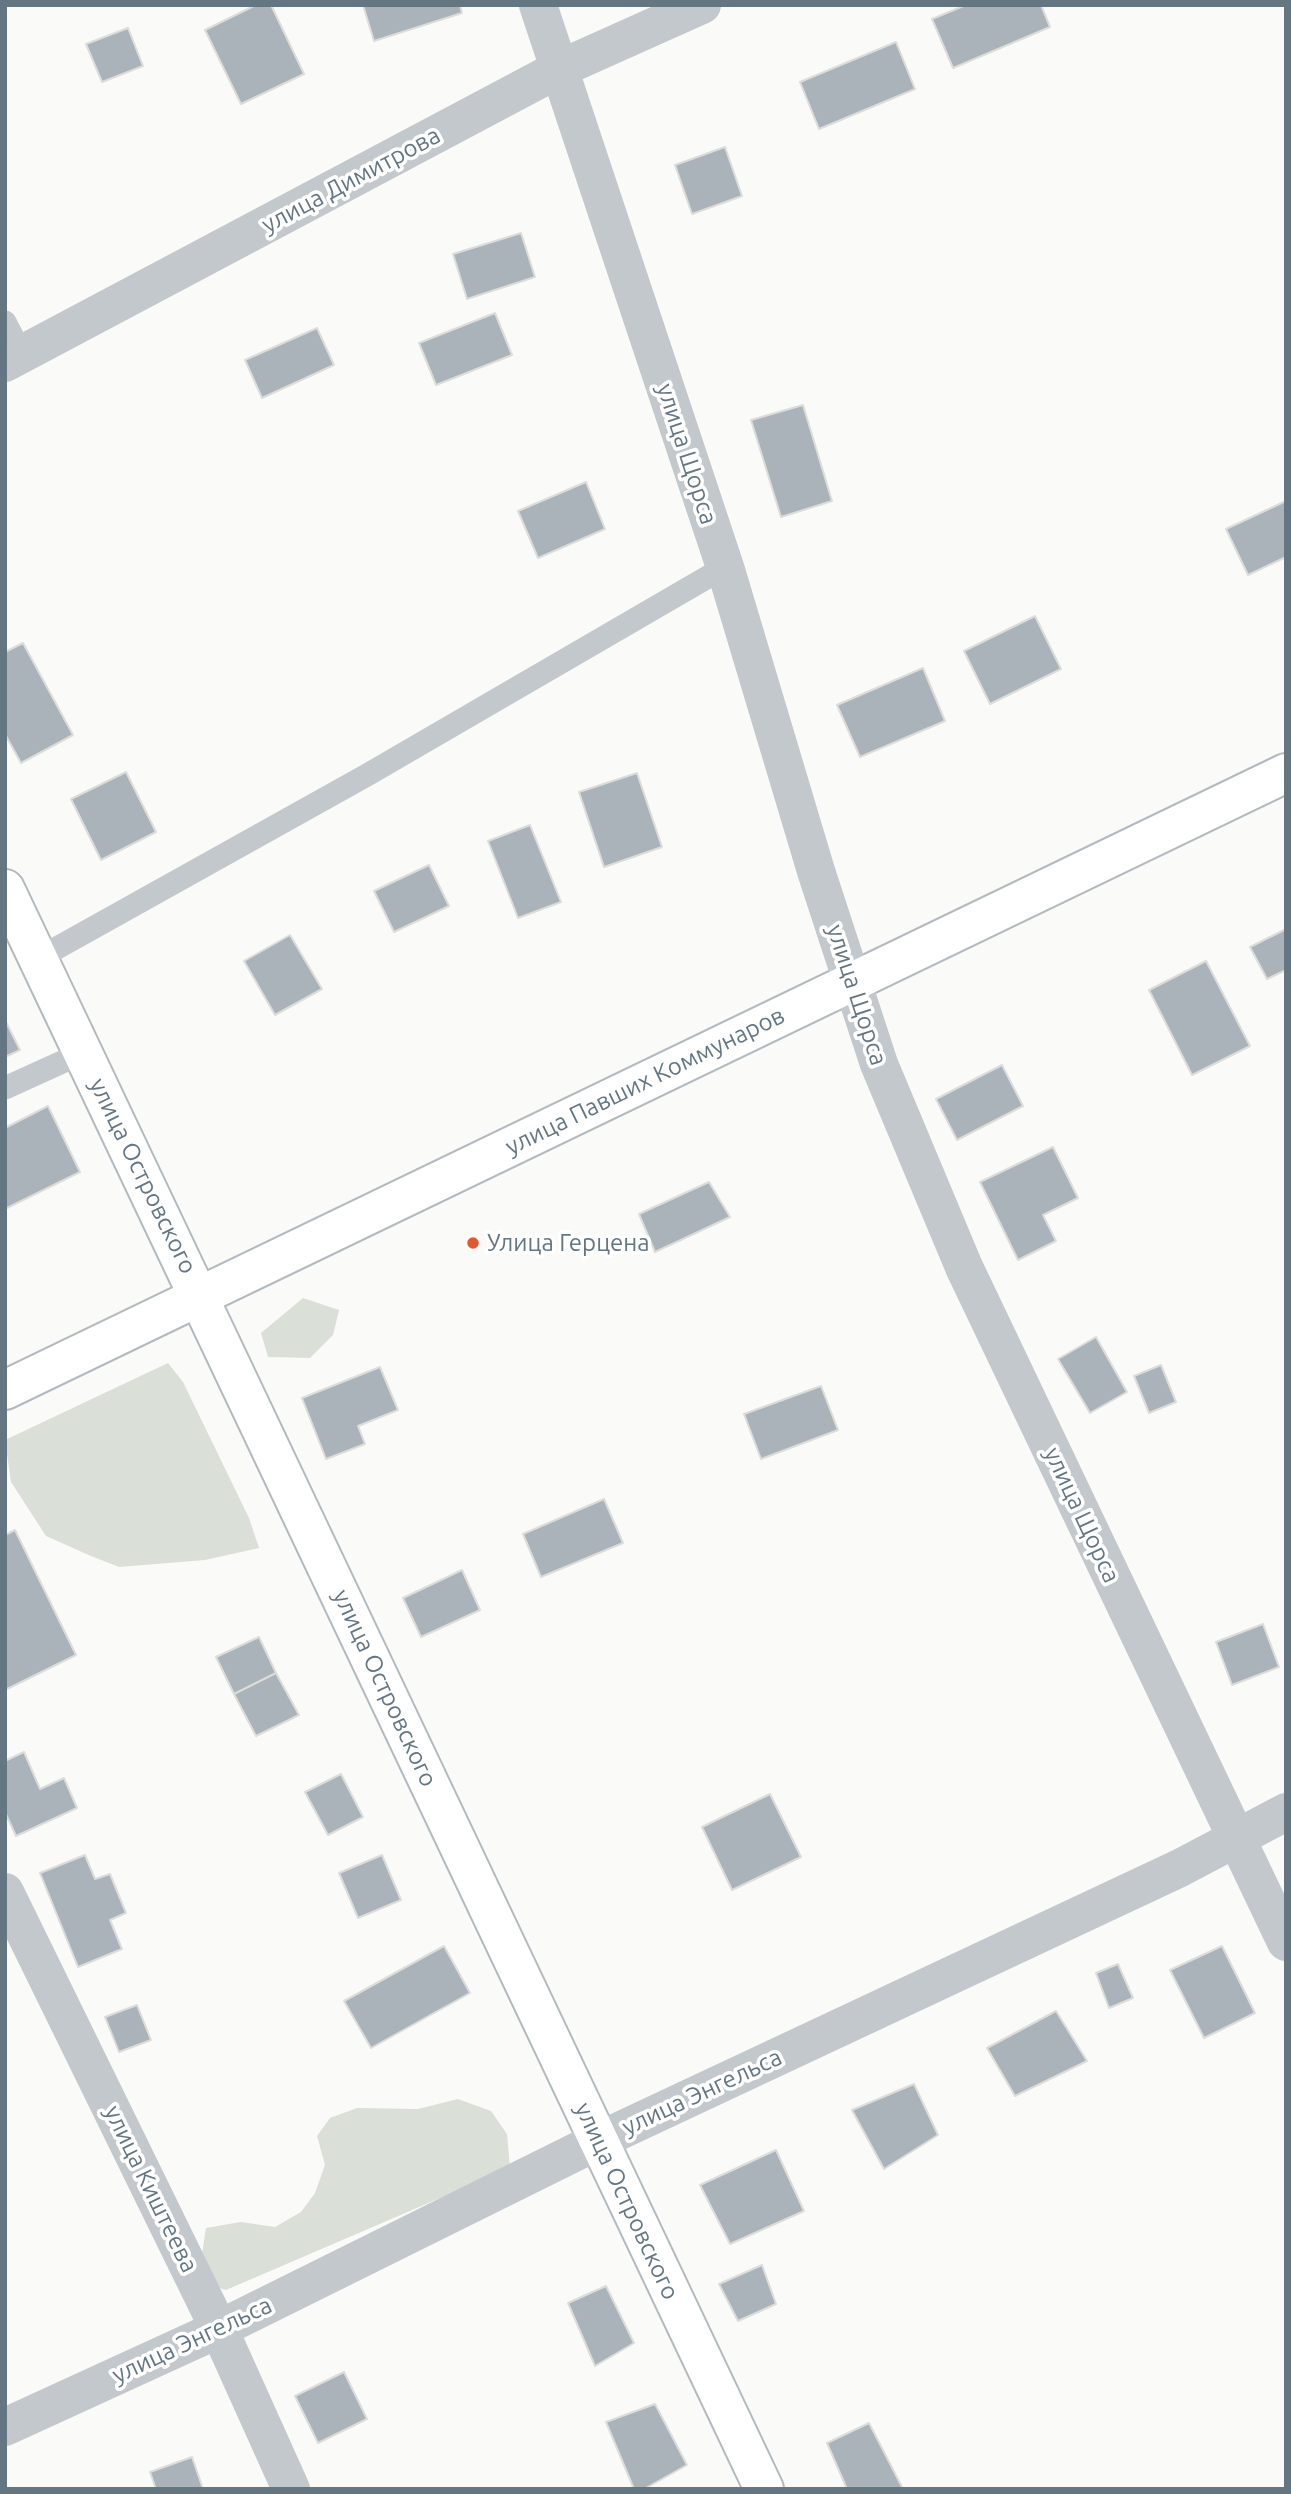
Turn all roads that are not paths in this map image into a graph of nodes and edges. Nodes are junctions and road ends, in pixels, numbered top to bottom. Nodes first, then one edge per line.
1 (538, 5) edge
2 (702, 5) edge
3 (559, 69) junction
4 (11, 347) edge
5 (725, 567) junction
6 (1286, 773) edge
7 (5, 889) edge
8 (39, 958) junction
9 (853, 982) junction
10 (82, 1053) junction
11 (5, 1088) edge
12 (201, 1294) junction
13 (5, 1390) edge
14 (1286, 1812) edge
15 (1236, 1840) junction
16 (5, 1892) edge
17 (1286, 1942) edge
18 (597, 2141) junction
19 (219, 2329) junction
20 (5, 2427) edge
21 (291, 2489) edge
22 (764, 2489) edge

1 - 3 street, улица Щорса
2 - 3 street, улица Димитрова
3 - 4 street, улица Димитрова
3 - 5 street, улица Щорса
5 - 8 lane
5 - 9 street, улица Щорса
6 - 9 street, улица Павших Коммунаров
7 - 8 street, улица Островского
8 - 10 street, улица Островского
9 - 12 street, улица Павших Коммунаров
9 - 15 street, улица Щорса
10 - 11 lane
10 - 12 street, улица Островского
12 - 13 street, улица Павших Коммунаров
12 - 18 street, улица Островского
14 - 15 street, улица Энгельса
15 - 17 street, улица Щорса
15 - 18 street, улица Энгельса
16 - 19 street, улица Киштеева
18 - 19 street, улица Энгельса
18 - 22 street, улица Островского
19 - 20 street, улица Энгельса
19 - 21 street, улица Киштеева

